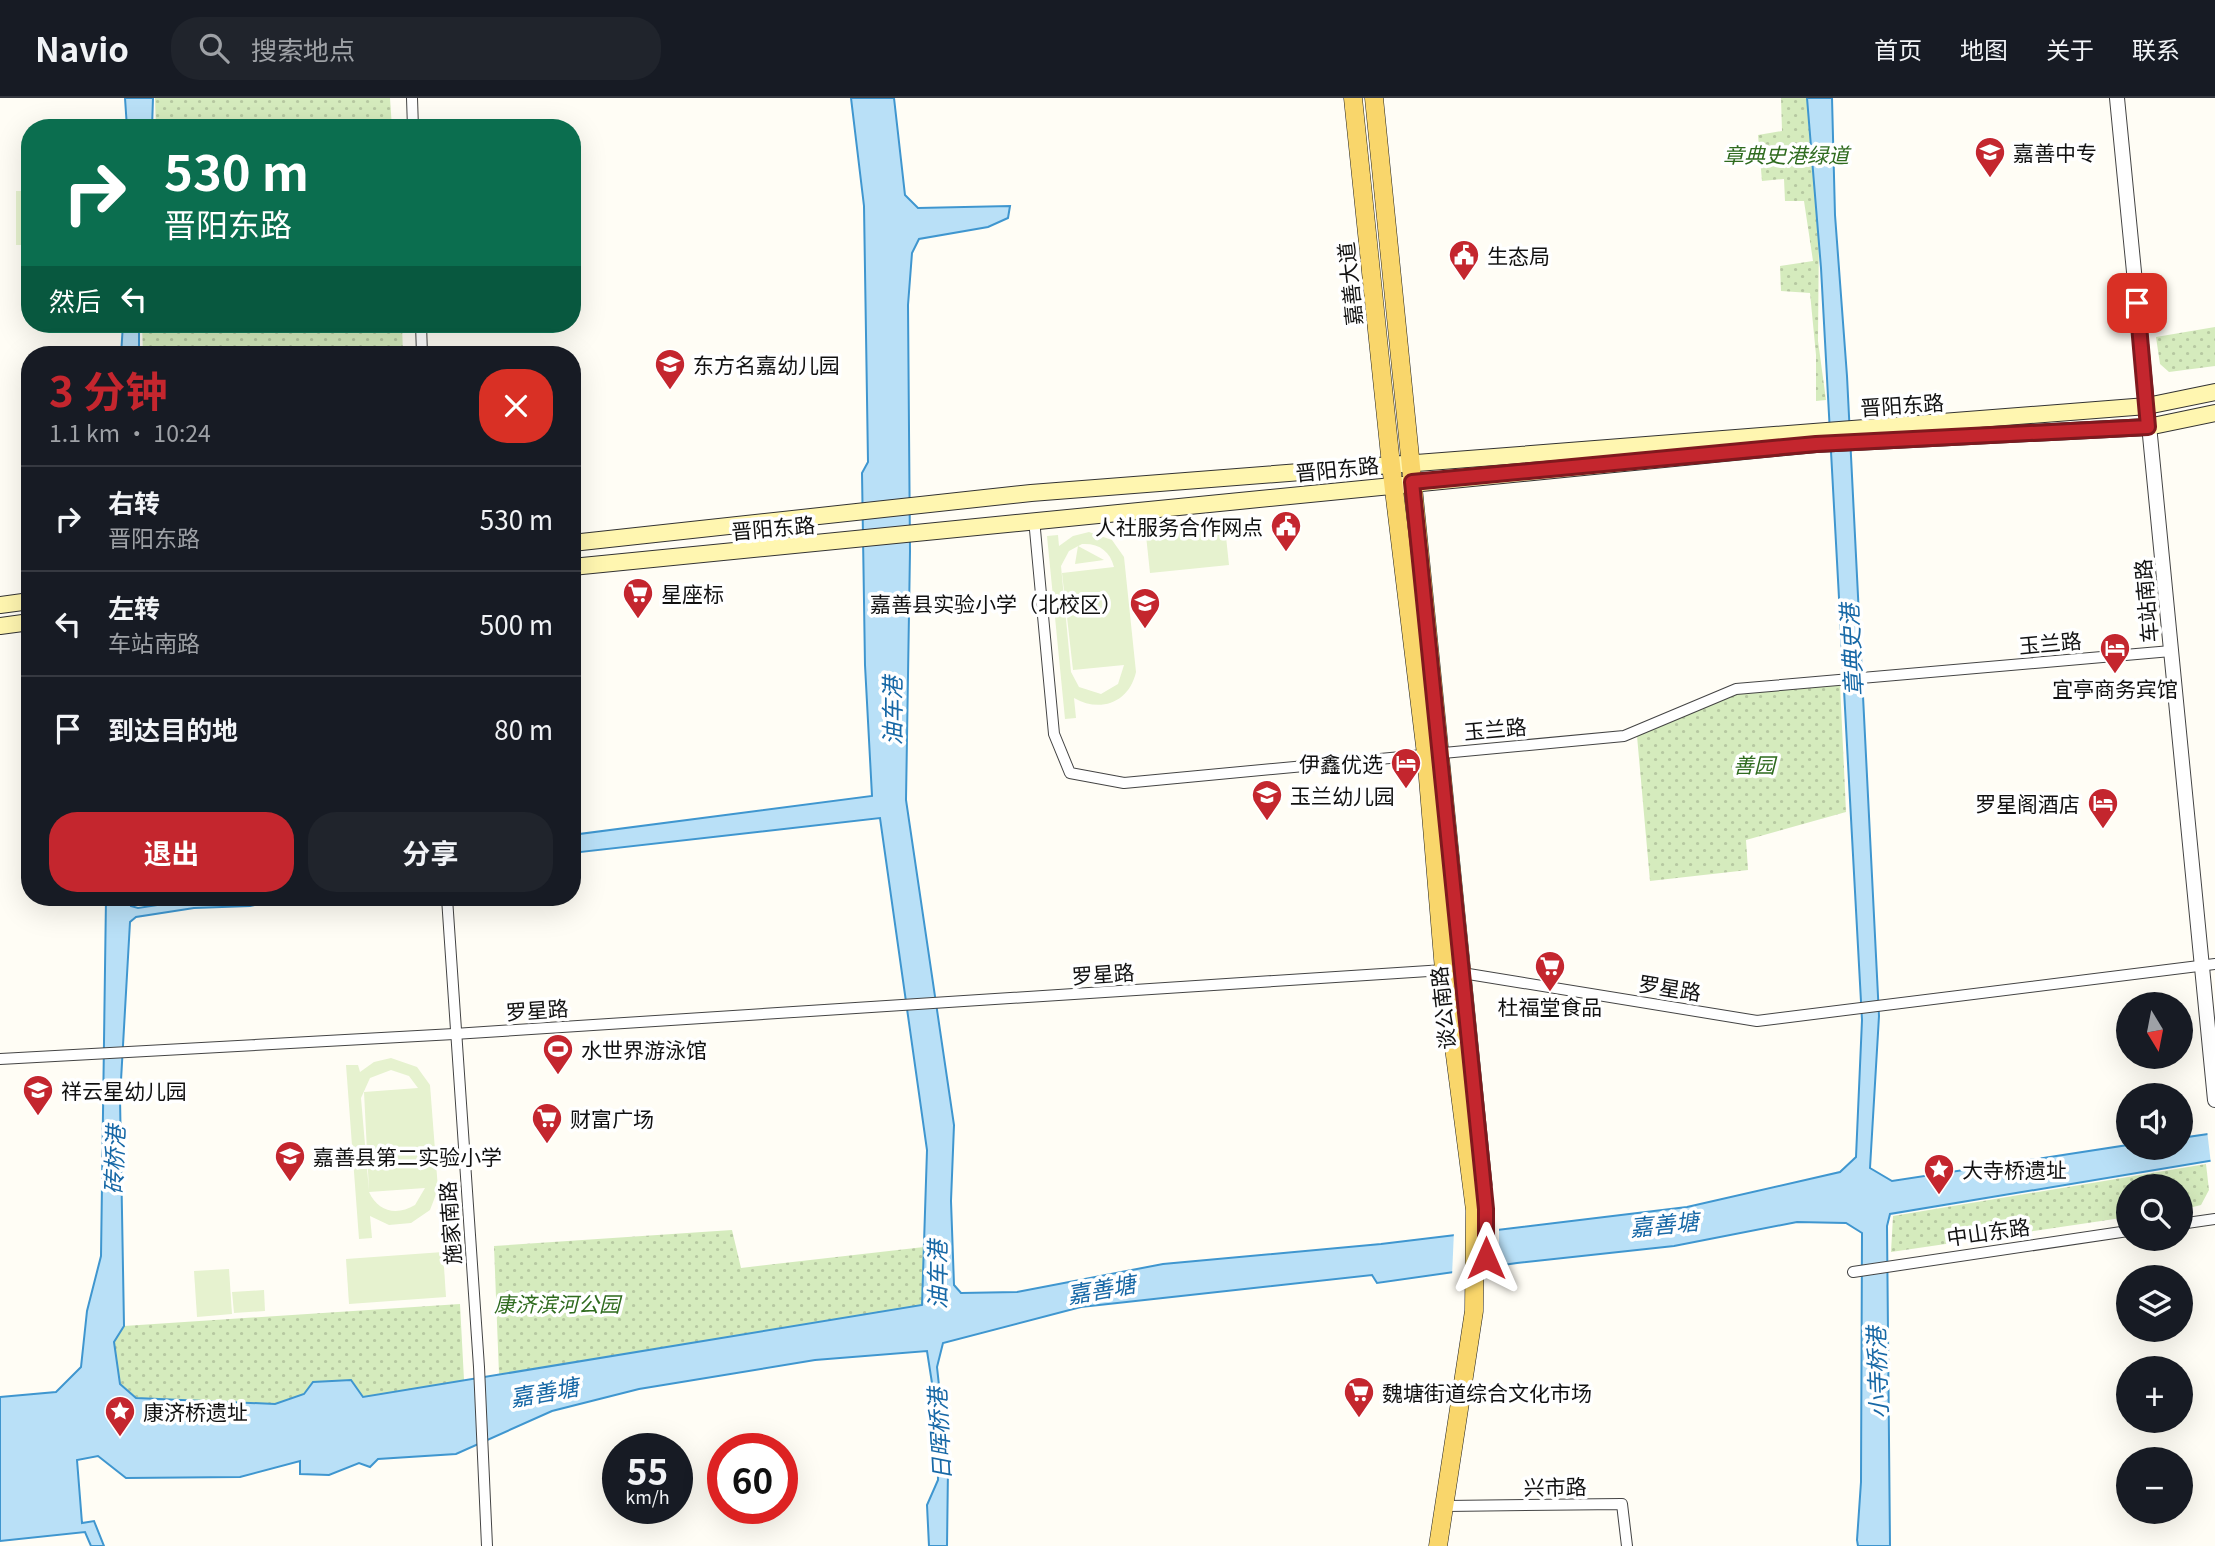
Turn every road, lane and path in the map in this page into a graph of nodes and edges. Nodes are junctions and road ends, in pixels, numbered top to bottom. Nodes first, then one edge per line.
1 (412, 98) edge
2 (1353, 98) edge
3 (1374, 98) edge
4 (2117, 98) edge
5 (413, 119) edge
6 (2215, 392) edge
7 (2147, 406) junction
8 (2215, 413) edge
9 (2148, 427) junction
10 (1864, 434) junction
11 (1391, 465) junction
12 (1411, 473) junction
13 (1394, 484) junction
14 (1034, 519) junction
15 (581, 542) edge
16 (581, 566) edge
17 (21, 602) edge
18 (0, 605) edge
19 (21, 623) edge
20 (0, 626) edge
21 (2171, 651) junction
22 (1433, 753) junction
23 (447, 906) edge
24 (2208, 965) edge
25 (1452, 971) junction
26 (454, 1034) junction
27 (0, 1059) edge
28 (2215, 1100) edge
29 (2215, 1219) edge
30 (2193, 1222) edge
31 (2116, 1233) edge
32 (1853, 1272) dead end
33 (1452, 1506) junction
34 (487, 1546) edge
35 (1438, 1546) edge
36 (1450, 1546) edge
37 (1627, 1546) edge

1 - 5 street
2 - 11 main road, 嘉善大道
3 - 12 main road, 嘉善大道
4 - 7 street, 车站南路
6 - 7 main road, 晋阳东路
7 - 9 street, 车站南路
7 - 10 main road, 晋阳东路
8 - 9 main road, 晋阳东路
9 - 10 main road, 晋阳东路
9 - 21 street, 车站南路
10 - 12 main road, 晋阳东路
11 - 12 main road, 晋阳东路
11 - 13 main road, 谈公南路
11 - 15 main road, 晋阳东路
12 - 13 main road, 晋阳东路
12 - 22 main road, 谈公南路
13 - 14 main road, 晋阳东路
13 - 22 main road, 谈公南路
14 - 16 main road, 晋阳东路
14 - 22 street, 玉兰路
17 - 18 main road
19 - 20 main road
21 - 22 street, 玉兰路
21 - 24 street, 车站南路
22 - 25 main road, 谈公南路
23 - 26 street, 施家南路
24 - 25 street, 罗星路
24 - 28 street, 车站南路
25 - 26 street, 罗星路
25 - 33 main road, 谈公南路
26 - 27 street, 罗星路
26 - 34 street, 施家南路
29 - 30 street
31 - 32 street, 中山东路
33 - 35 main road, 谈公南路
33 - 36 main road, 谈公南路
33 - 37 street, 兴市路

